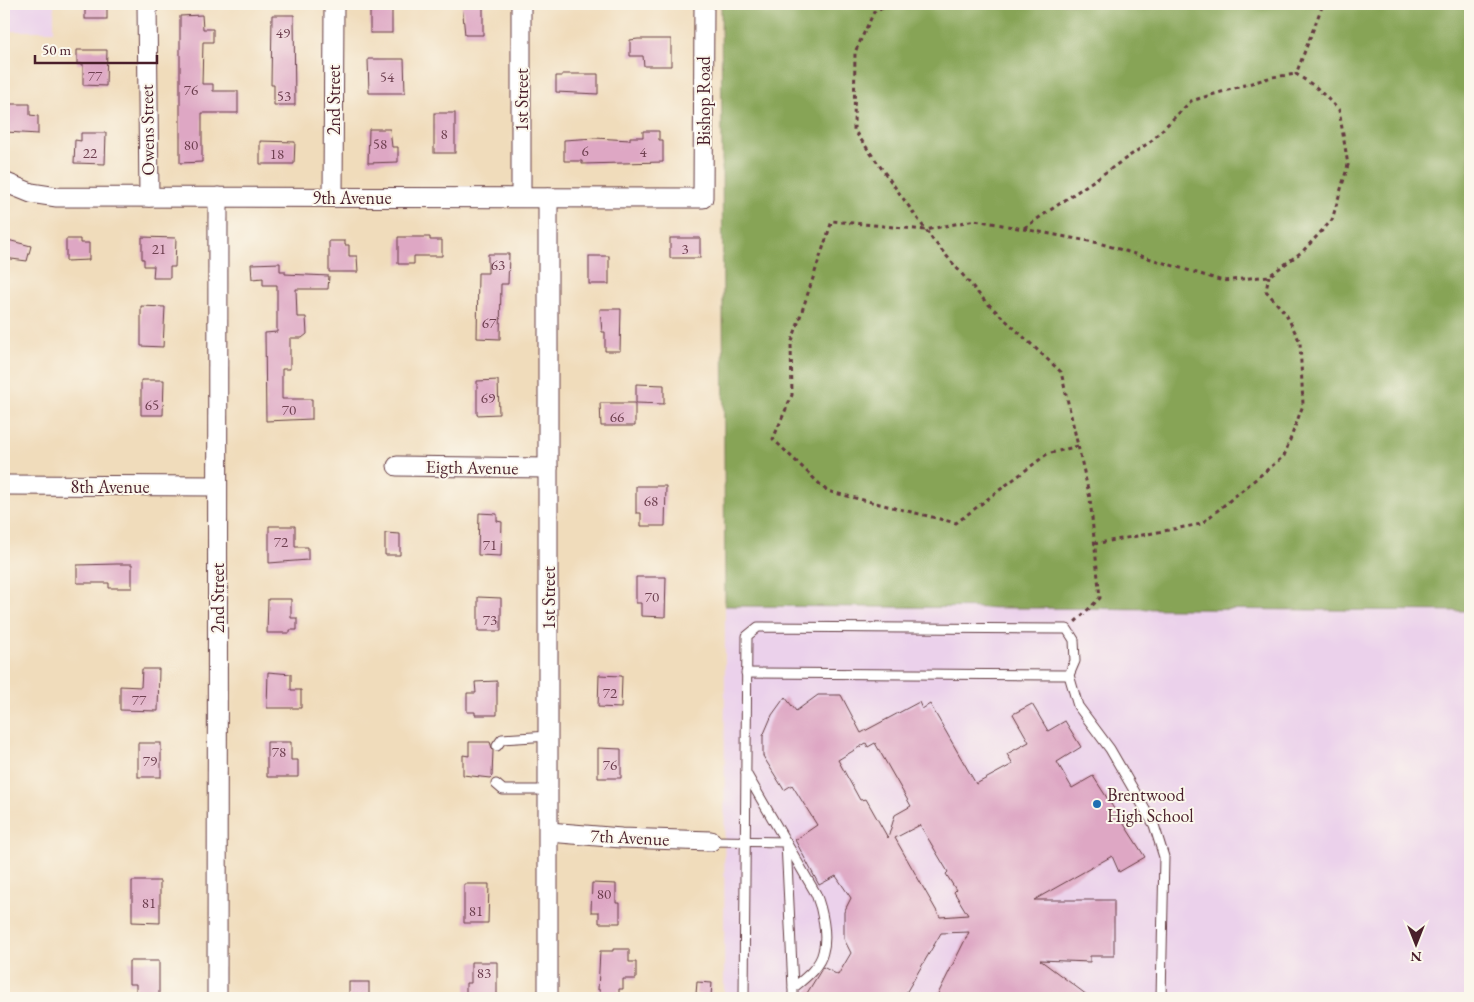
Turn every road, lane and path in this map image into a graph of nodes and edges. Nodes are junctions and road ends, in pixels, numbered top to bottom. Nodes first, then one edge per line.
1 (147, 4) edge
2 (334, 4) edge
3 (521, 4) edge
4 (704, 4) edge
5 (890, 4) edge
6 (1322, 4) edge
7 (1296, 74) junction
8 (4, 182) edge
9 (149, 197) junction
10 (218, 197) junction
11 (333, 197) junction
12 (521, 197) junction
13 (548, 198) junction
14 (703, 198) joint
15 (1023, 229) junction
16 (925, 230) junction
17 (1268, 276) junction
18 (1078, 446) junction
19 (397, 466) dead end
20 (548, 468) junction
21 (4, 485) edge
22 (217, 486) junction
23 (1094, 544) junction
24 (1067, 629) junction
25 (746, 673) junction
26 (1069, 675) junction
27 (549, 736) junction
28 (497, 746) dead end
29 (746, 773) junction
30 (496, 784) dead end
31 (549, 790) junction
32 (549, 832) junction
33 (712, 840) joint
34 (746, 842) junction
35 (786, 842) junction
36 (793, 988) junction
37 (217, 998) edge
38 (548, 998) edge
39 (744, 998) edge
40 (793, 998) edge
41 (1161, 998) edge

1 - 9 street, Owens Street
2 - 11 street, 2nd Street
3 - 12 street, 1st Street
4 - 14 street, Bishop Road
5 - 16 path
6 - 7 path
7 - 15 path
7 - 17 path
8 - 9 street, 9th Avenue
9 - 10 street, 9th Avenue
10 - 11 street, 9th Avenue
10 - 22 street, 2nd Street
11 - 12 street, 9th Avenue
12 - 13 street, 9th Avenue
13 - 14 street, 9th Avenue
13 - 20 street, 1st Street
15 - 16 path
15 - 17 path
16 - 18 path
16 - 18 path
17 - 23 path
18 - 23 path
19 - 20 street, Eigth Avenue
20 - 27 street, 1st Street
21 - 22 street, 8th Avenue
22 - 37 street, 2nd Street
23 - 24 path
24 - 25 lane
24 - 26 lane
25 - 26 lane
25 - 29 lane
26 - 41 lane
27 - 28 lane
27 - 31 street, 1st Street
29 - 34 lane
29 - 35 lane
30 - 31 lane
31 - 32 street, 1st Street
32 - 33 street, 7th Avenue
32 - 38 street, 1st Street
33 - 34 lane
34 - 35 lane
34 - 39 lane
35 - 36 lane
35 - 36 lane
36 - 40 lane

